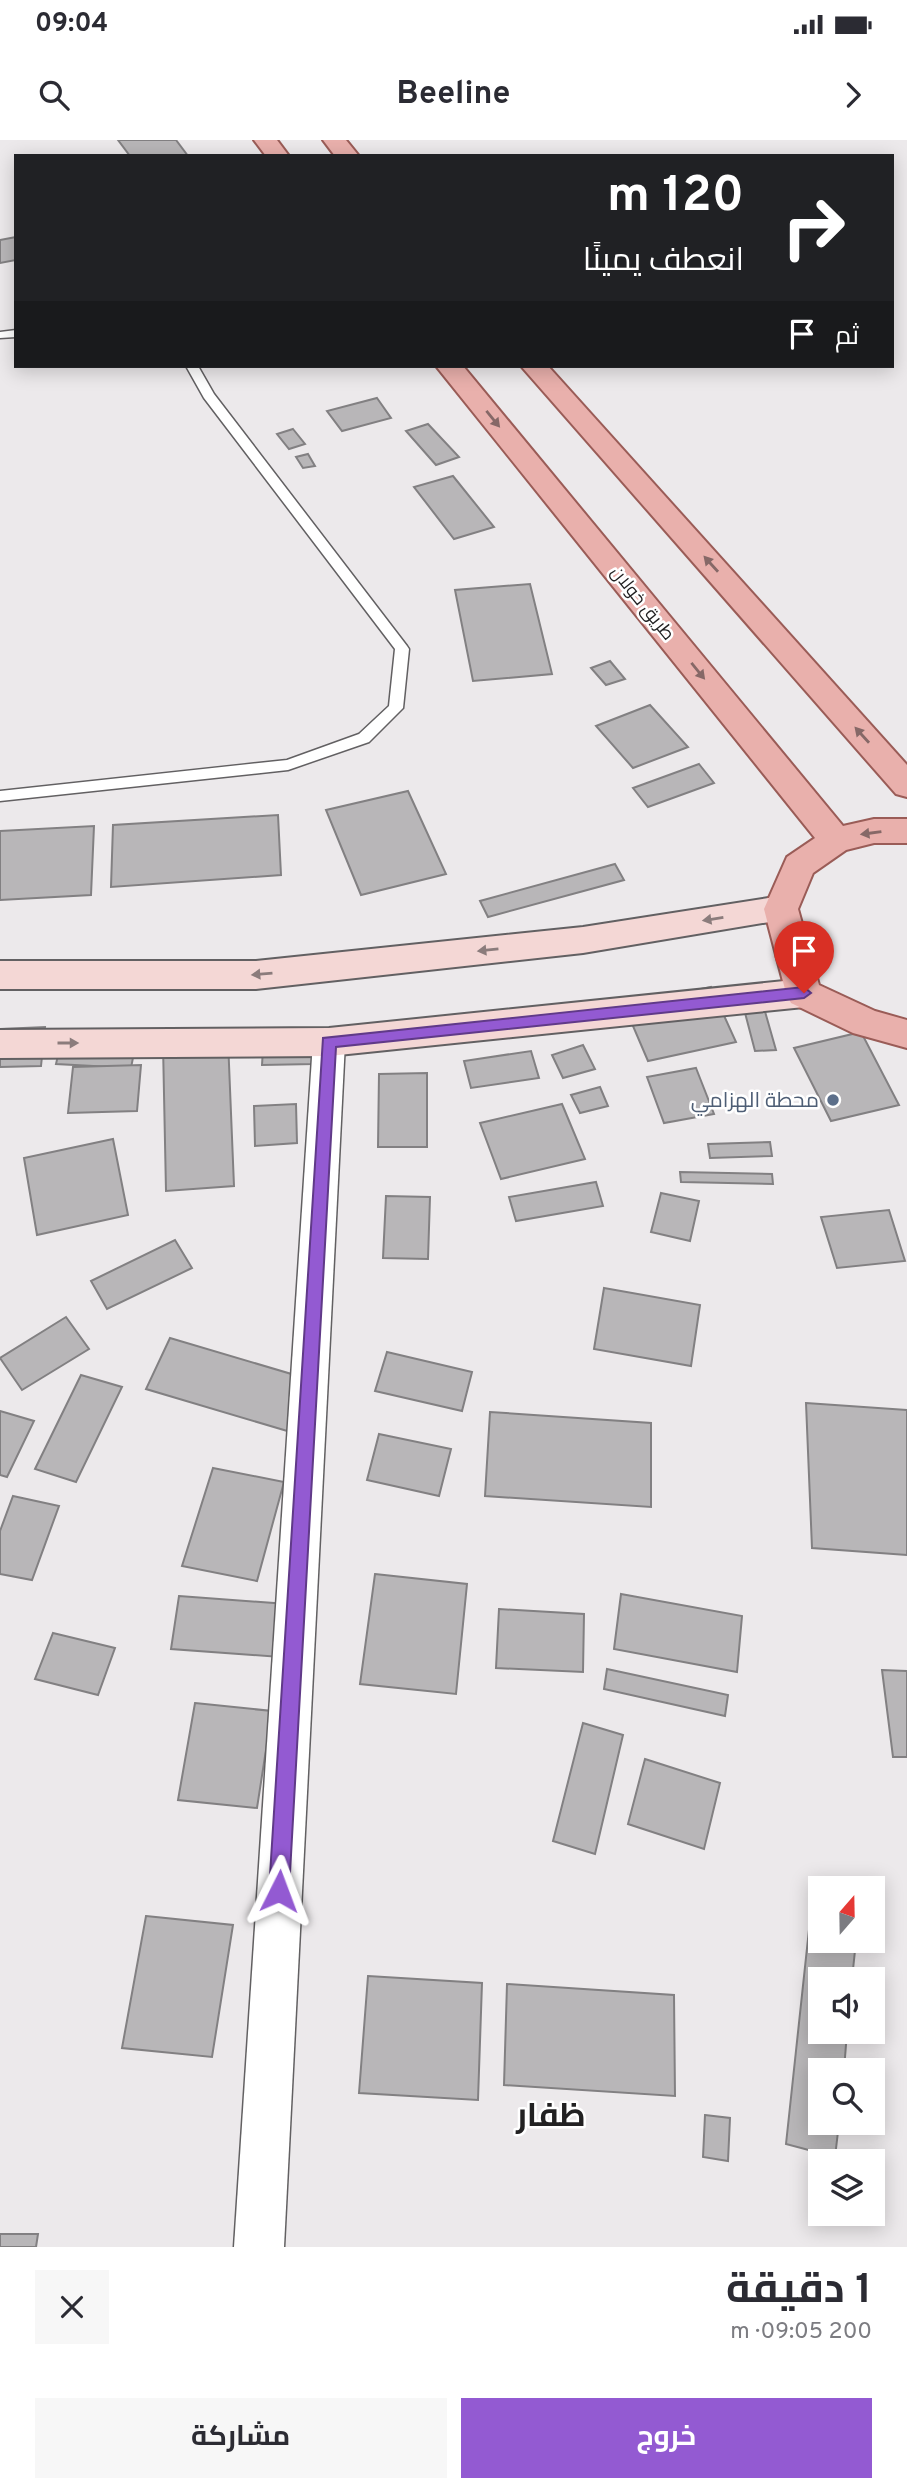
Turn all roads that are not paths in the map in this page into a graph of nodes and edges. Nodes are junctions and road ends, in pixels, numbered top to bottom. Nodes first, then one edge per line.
1 (265, 140) edge
2 (334, 140) edge
3 (276, 154) edge
4 (346, 154) edge
5 (193, 368) edge
6 (451, 368) edge
7 (536, 368) edge
8 (907, 786) edge
9 (0, 796) edge
10 (907, 831) edge
11 (836, 840) junction
12 (780, 909) junction
13 (0, 975) edge
14 (804, 993) junction
15 (866, 1023) junction
16 (907, 1034) edge
17 (329, 1042) junction
18 (0, 1044) edge
19 (907, 1050) edge
20 (258, 2247) edge

1 - 3 main road
2 - 4 main road
5 - 9 lane
6 -> 11 main road, طريق خولان
8 -> 7 main road
10 -> 11 main road
11 - 12 main road
12 -> 13 street
12 - 14 main road
14 - 15 main road
14 - 17 street
15 - 16 main road
15 - 19 main road
18 -> 17 street
17 - 20 street

